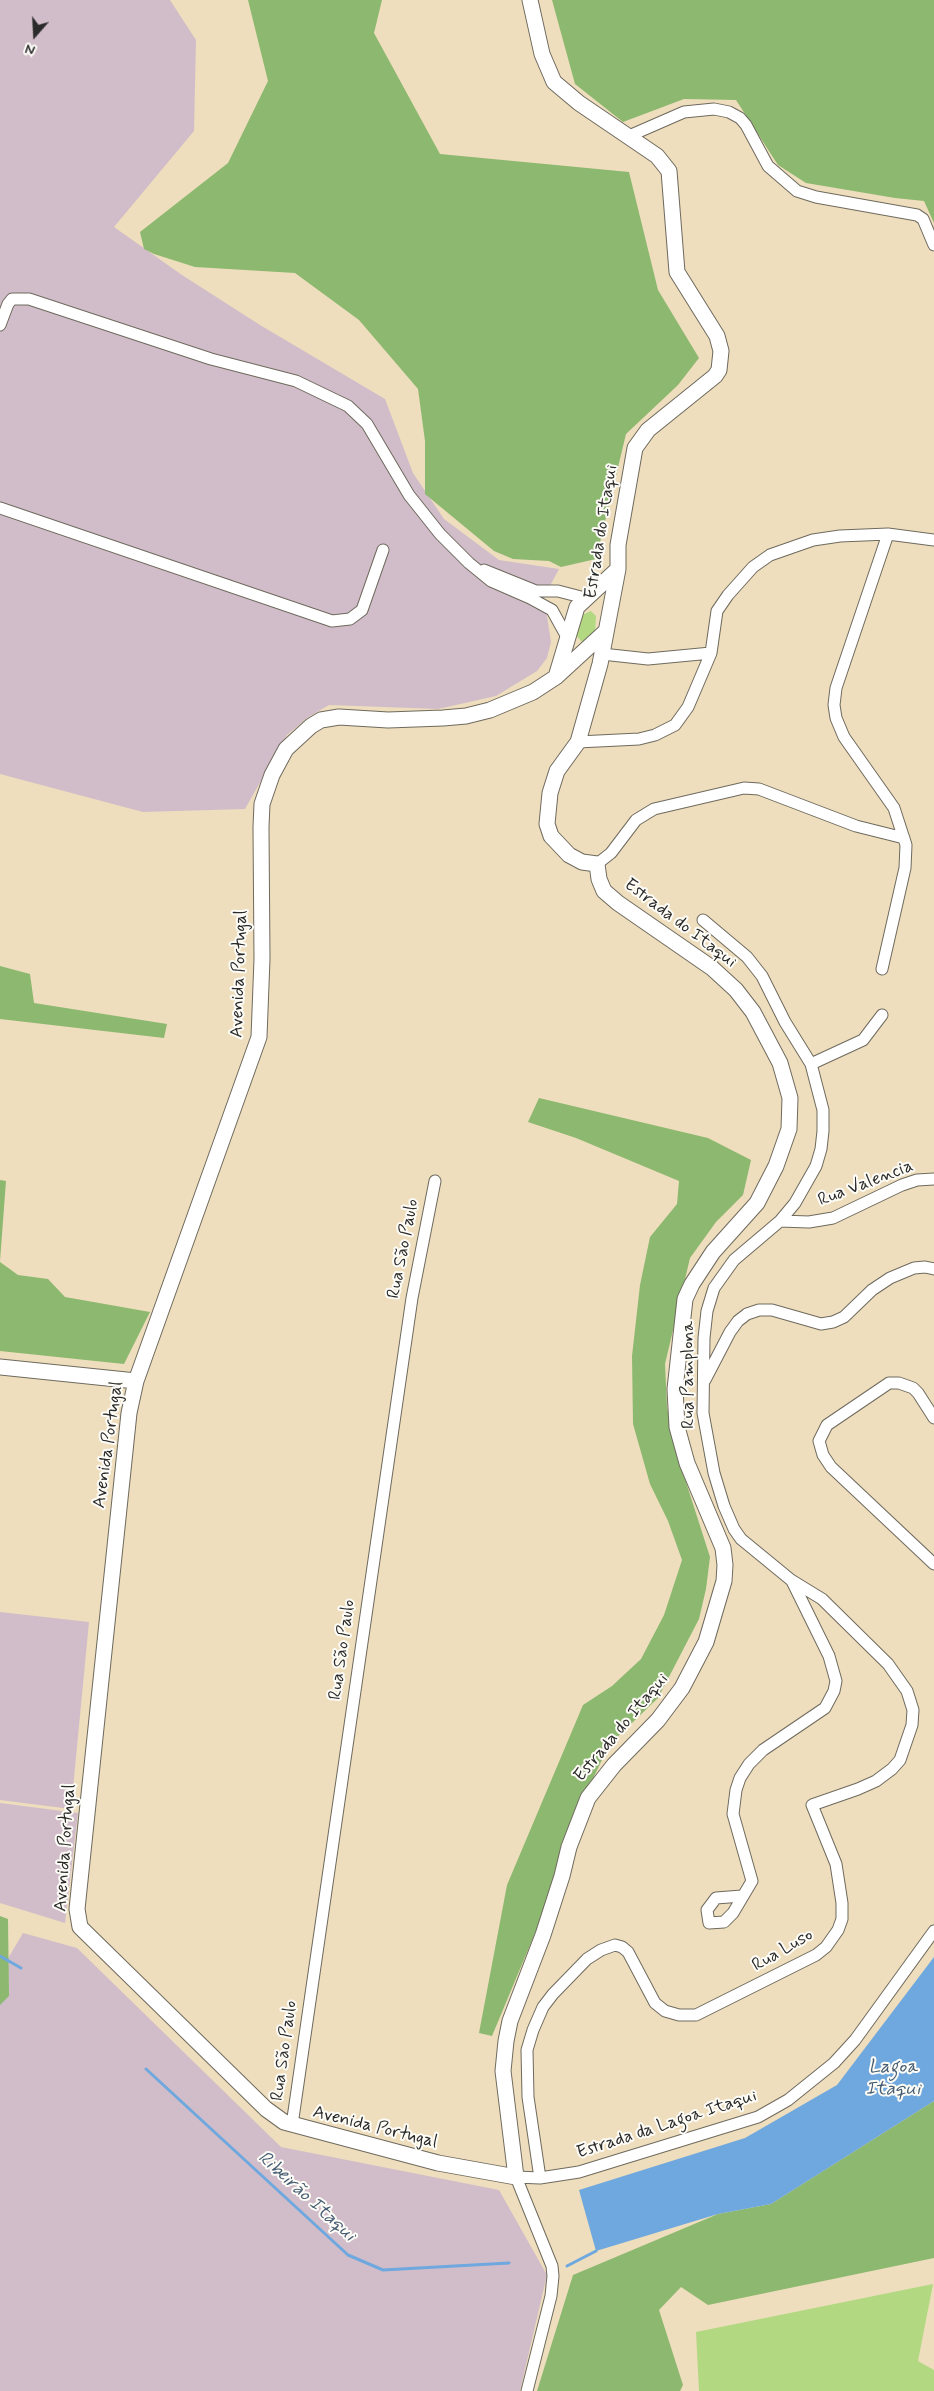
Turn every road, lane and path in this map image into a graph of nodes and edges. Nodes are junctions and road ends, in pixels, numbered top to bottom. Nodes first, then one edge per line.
1 (530, 0) edge
2 (629, 136) junction
3 (934, 245) edge
4 (0, 325) edge
5 (0, 508) edge
6 (888, 534) junction
7 (934, 540) edge
8 (383, 550) dead end
9 (468, 563) junction
10 (618, 569) junction
11 (585, 598) junction
12 (605, 632) junction
13 (567, 637) junction
14 (584, 653) junction
15 (602, 654) junction
16 (711, 654) junction
17 (556, 677) junction
18 (596, 680) junction
19 (578, 742) junction
20 (904, 838) junction
21 (597, 864) junction
22 (703, 920) dead end
23 (882, 969) dead end
24 (882, 1015) dead end
25 (811, 1064) junction
26 (934, 1179) edge
27 (435, 1181) dead end
28 (780, 1221) junction
29 (934, 1269) edge
30 (0, 1367) edge
31 (136, 1381) junction
32 (704, 1384) junction
33 (934, 1418) edge
34 (934, 1564) edge
35 (791, 1580) junction
36 (742, 1896) dead end
37 (934, 1931) edge
38 (292, 2126) junction
39 (516, 2177) junction
40 (540, 2178) junction
41 (527, 2391) edge

1 - 2 street, Estrada do Itaqui
2 - 3 street
2 - 10 street, Estrada do Itaqui
4 - 9 street
5 - 8 street
6 - 7 street
6 - 16 street
6 - 20 street
9 - 11 street
9 - 13 street
10 - 11 street
10 - 12 street, Estrada do Itaqui
11 - 12 street
11 - 13 street
12 - 14 street, Avenida Portugal
12 - 15 street, Estrada do Itaqui
13 - 14 street
13 - 17 street
14 - 17 street, Avenida Portugal
14 - 18 street
15 - 16 street
15 - 18 street, Estrada do Itaqui
16 - 19 street
17 - 31 street, Avenida Portugal
18 - 19 street, Estrada do Itaqui
19 - 21 street, Estrada do Itaqui
20 - 21 street
20 - 23 street
21 - 39 street, Estrada do Itaqui
22 - 25 street, Rua Pamplona
24 - 25 street
25 - 28 street, Rua Pamplona
26 - 28 street, Rua Valencia
27 - 38 street, Rua São Paulo
28 - 32 street, Rua Pamplona
29 - 32 street
30 - 31 street
31 - 38 street, Avenida Portugal
32 - 35 street, Rua Pamplona
33 - 34 street
35 - 36 street
35 - 40 street, Rua Luso
37 - 40 street, Estrada da Lagoa Itaqui
38 - 39 street, Avenida Portugal
39 - 40 street, Avenida Portugal
39 - 41 street, Estrada do Itaqui

